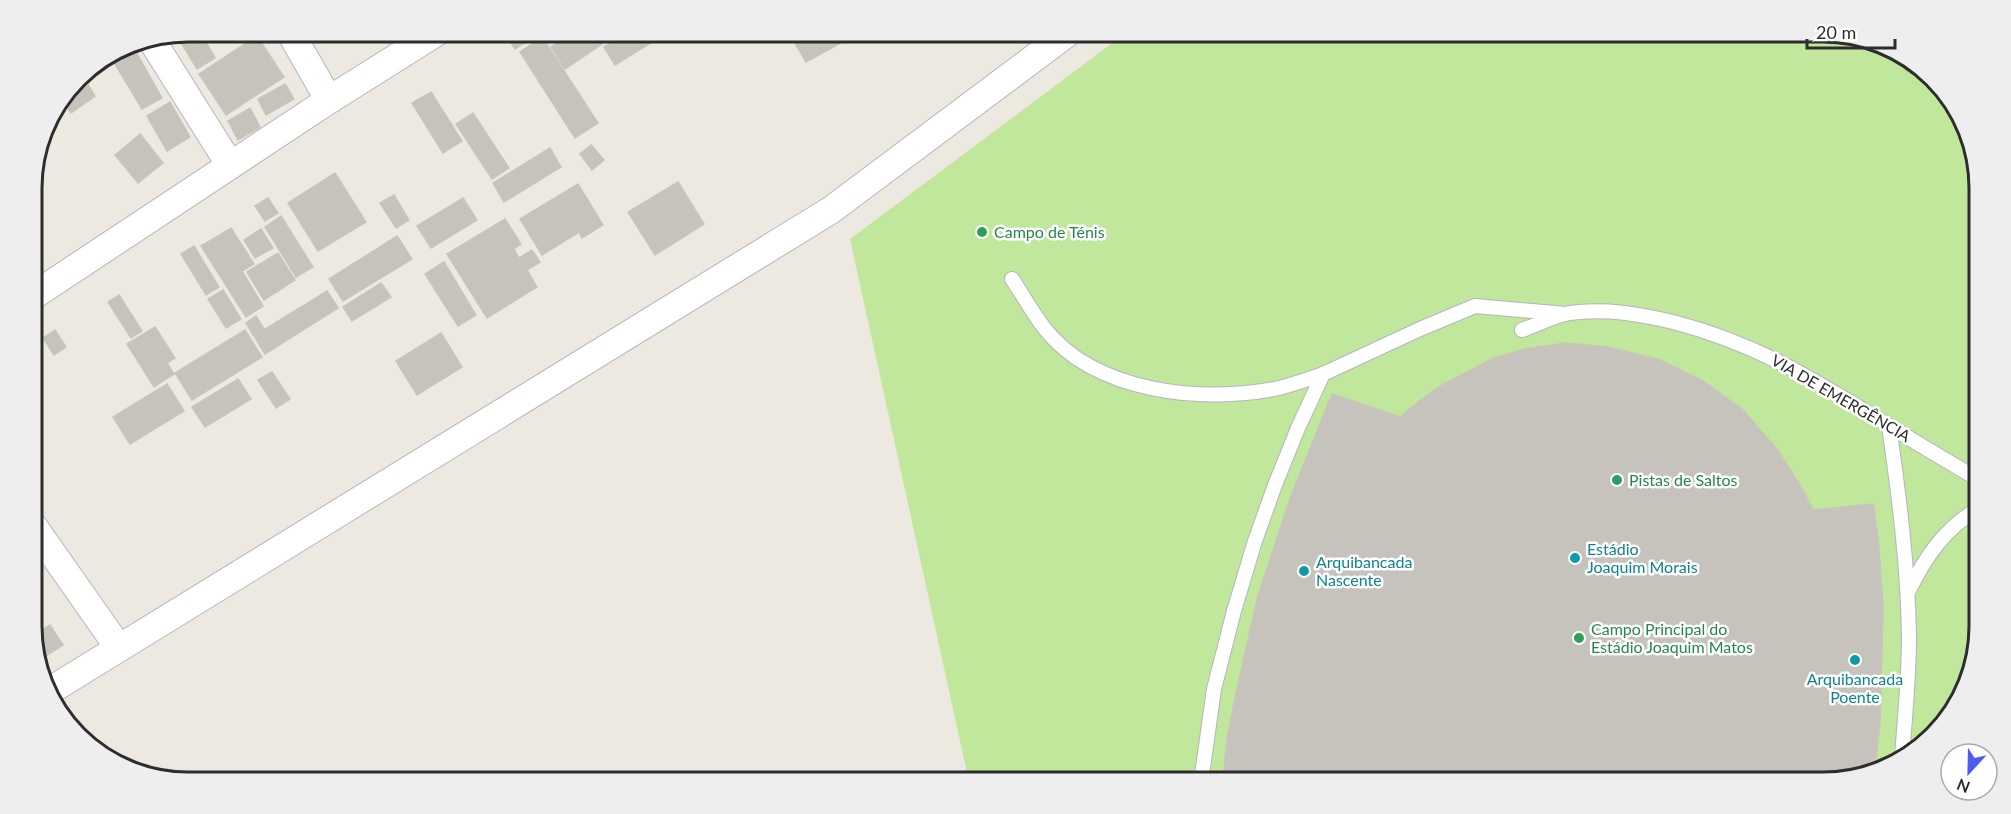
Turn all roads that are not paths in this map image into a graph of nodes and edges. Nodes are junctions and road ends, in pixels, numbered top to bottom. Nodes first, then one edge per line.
1 (296, 42) edge
2 (421, 42) edge
3 (1057, 42) edge
4 (156, 46) edge
5 (329, 100) junction
6 (230, 165) junction
7 (1012, 279) dead end
8 (42, 290) edge
9 (1566, 314) junction
10 (1522, 330) dead end
11 (1323, 374) junction
12 (1889, 426) junction
13 (1969, 474) edge
14 (1969, 514) edge
15 (42, 538) edge
16 (1907, 594) junction
17 (119, 648) junction
18 (56, 687) edge
19 (1902, 748) edge
20 (1202, 772) edge

1 - 5 street
2 - 5 street
3 - 17 street
4 - 6 street
5 - 6 street
6 - 8 street
7 - 11 lane
9 - 10 lane, VIA DE EMERGÊNCIA
9 - 11 lane
9 - 12 lane, VIA DE EMERGÊNCIA
11 - 20 lane
12 - 13 lane, VIA DE EMERGÊNCIA
12 - 16 lane
14 - 16 lane
15 - 17 street
16 - 19 lane
17 - 18 street

